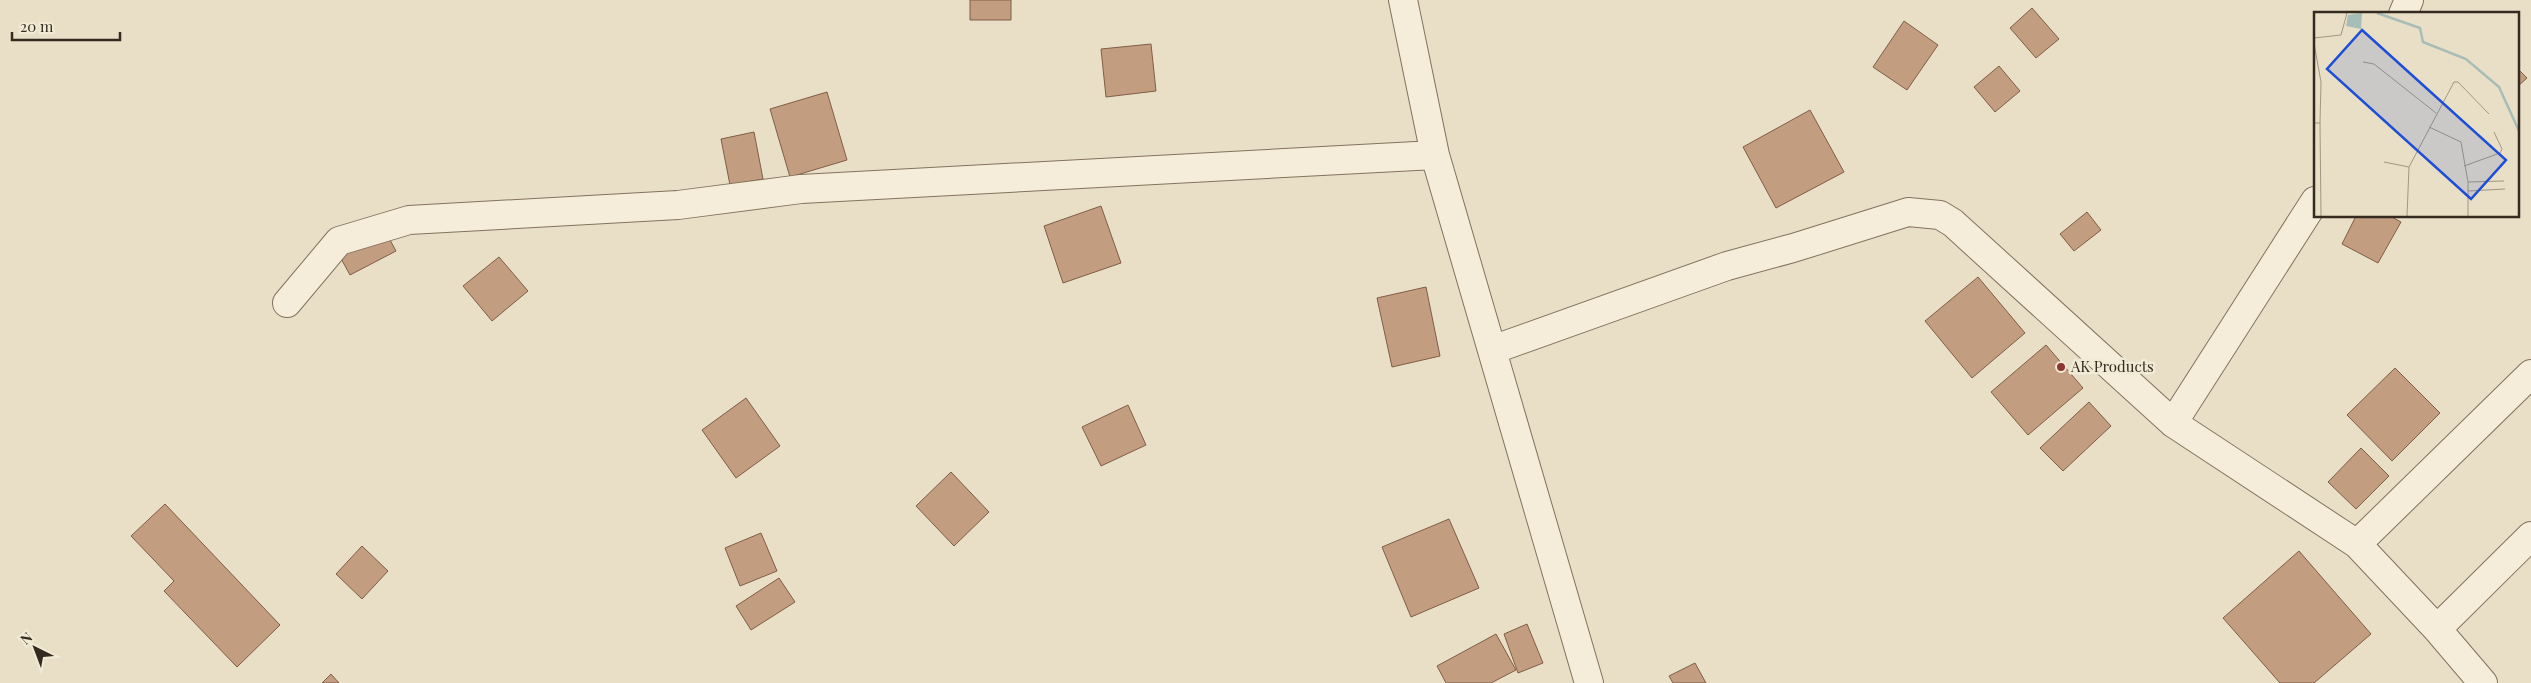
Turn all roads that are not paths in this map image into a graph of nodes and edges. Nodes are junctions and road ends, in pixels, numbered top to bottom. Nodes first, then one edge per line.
1 (1403, 0) edge
2 (2409, 0) edge
3 (2404, 12) edge
4 (1435, 155) junction
5 (2314, 203) edge
6 (287, 303) dead end
7 (1492, 350) junction
8 (2531, 374) edge
9 (2173, 423) junction
10 (2531, 536) edge
11 (2357, 544) junction
12 (2437, 629) junction
13 (1589, 683) edge
14 (2483, 683) edge

1 - 4 street
2 - 3 street
4 - 6 street
4 - 7 street
5 - 9 street
7 - 9 street
7 - 13 street
8 - 11 street
9 - 11 street
10 - 12 street
11 - 12 street
12 - 14 street

